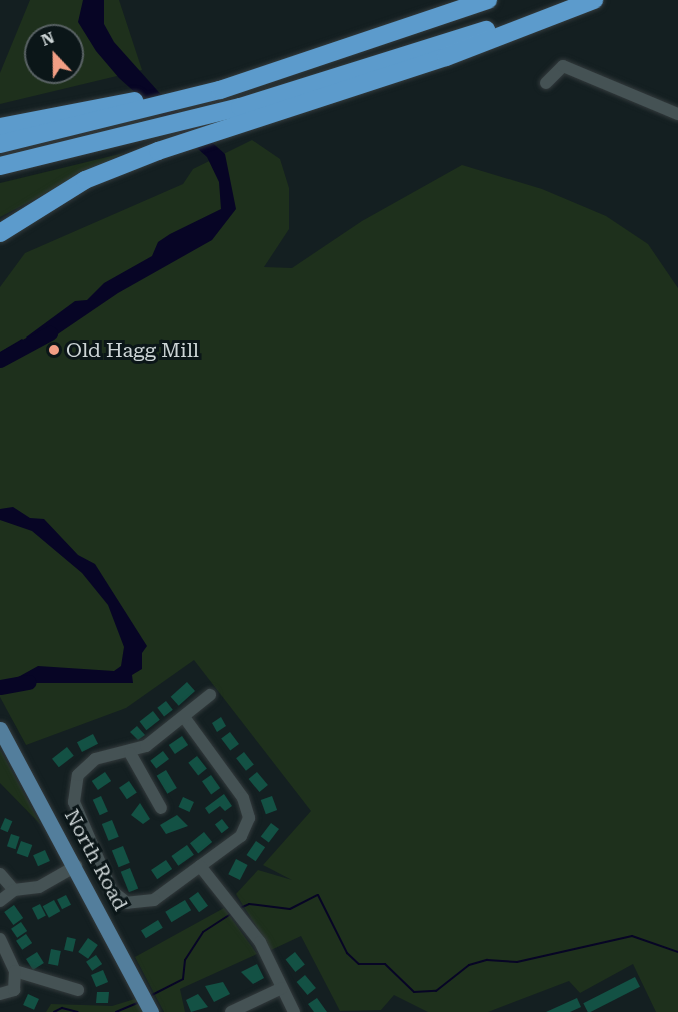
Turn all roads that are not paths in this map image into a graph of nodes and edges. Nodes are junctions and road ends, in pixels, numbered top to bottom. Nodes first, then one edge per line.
1 (488, 0) edge
2 (577, 0) edge
3 (594, 0) edge
4 (546, 83) dead end
5 (120, 111) junction
6 (678, 114) edge
7 (0, 127) edge
8 (0, 144) edge
9 (0, 166) edge
10 (0, 233) edge
11 (210, 695) dead end
12 (184, 717) junction
13 (0, 729) edge
14 (130, 753) junction
15 (161, 808) dead end
16 (76, 866) junction
17 (200, 866) junction
18 (0, 874) edge
19 (14, 890) junction
20 (0, 901) edge
21 (0, 939) edge
22 (15, 971) junction
23 (282, 988) junction
24 (78, 990) dead end
25 (0, 994) edge
26 (151, 1012) edge
27 (231, 1012) edge
28 (294, 1012) edge

1 - 5 highway
2 - 9 highway
3 - 10 highway
4 - 6 street
5 - 7 highway
5 - 8 highway
11 - 12 street
12 - 14 street
12 - 17 street
13 - 16 main road, North Road
14 - 15 street
14 - 17 street
16 - 19 street
16 - 26 main road, North Road
17 - 23 street
18 - 19 street
19 - 20 street
21 - 22 street
22 - 24 street
22 - 25 street
23 - 27 street
23 - 28 street

